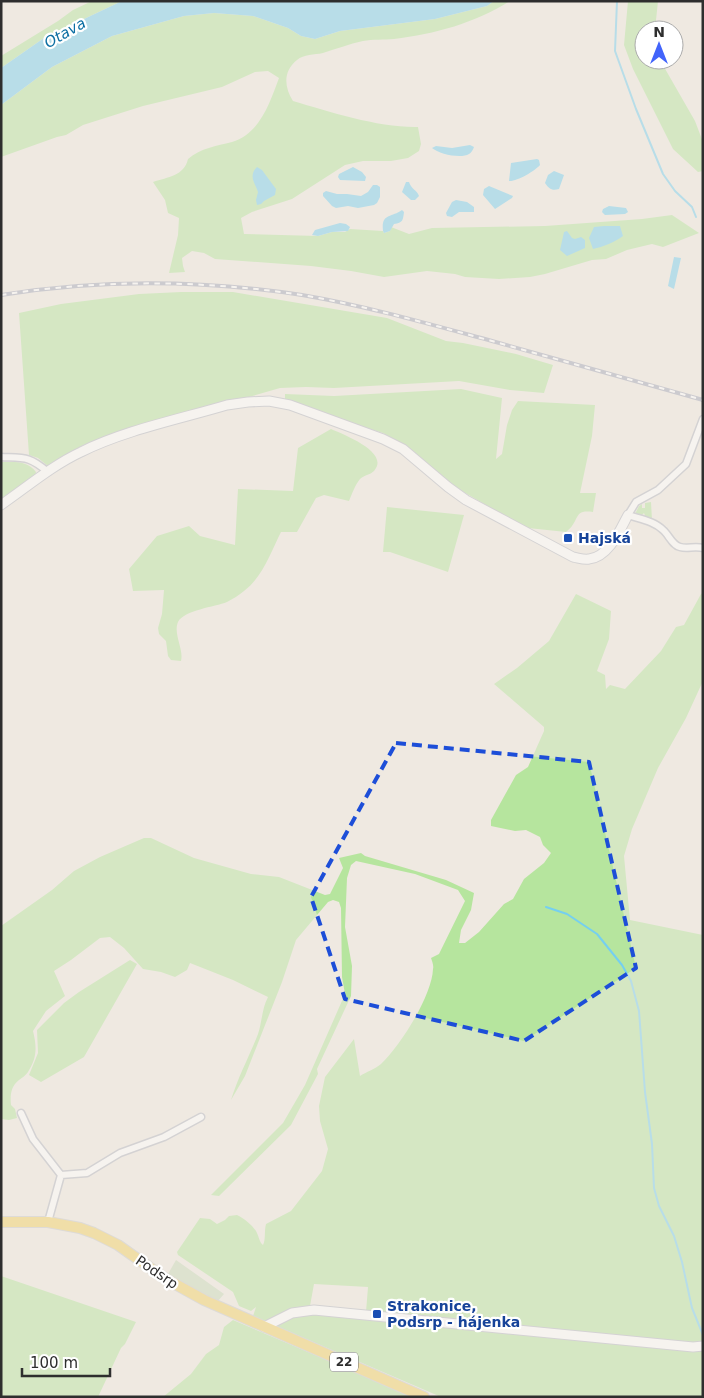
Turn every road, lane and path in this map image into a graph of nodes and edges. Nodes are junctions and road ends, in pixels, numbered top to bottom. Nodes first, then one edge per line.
1 (703, 419) edge
2 (1, 457) edge
3 (48, 472) junction
4 (1, 505) edge
5 (628, 515) junction
6 (703, 548) edge
7 (21, 1113) dead end
8 (201, 1117) dead end
9 (60, 1175) junction
10 (1, 1222) edge
11 (48, 1222) junction
12 (264, 1327) junction
13 (703, 1346) edge
14 (424, 1397) edge

1 - 5 street
2 - 3 street
3 - 4 street
3 - 5 street
5 - 6 street
7 - 9 street
8 - 9 street
9 - 11 street
10 - 11 main road, Podsrp / 22
11 - 12 main road, Podsrp / 22
12 - 13 street
12 - 14 main road, 22

